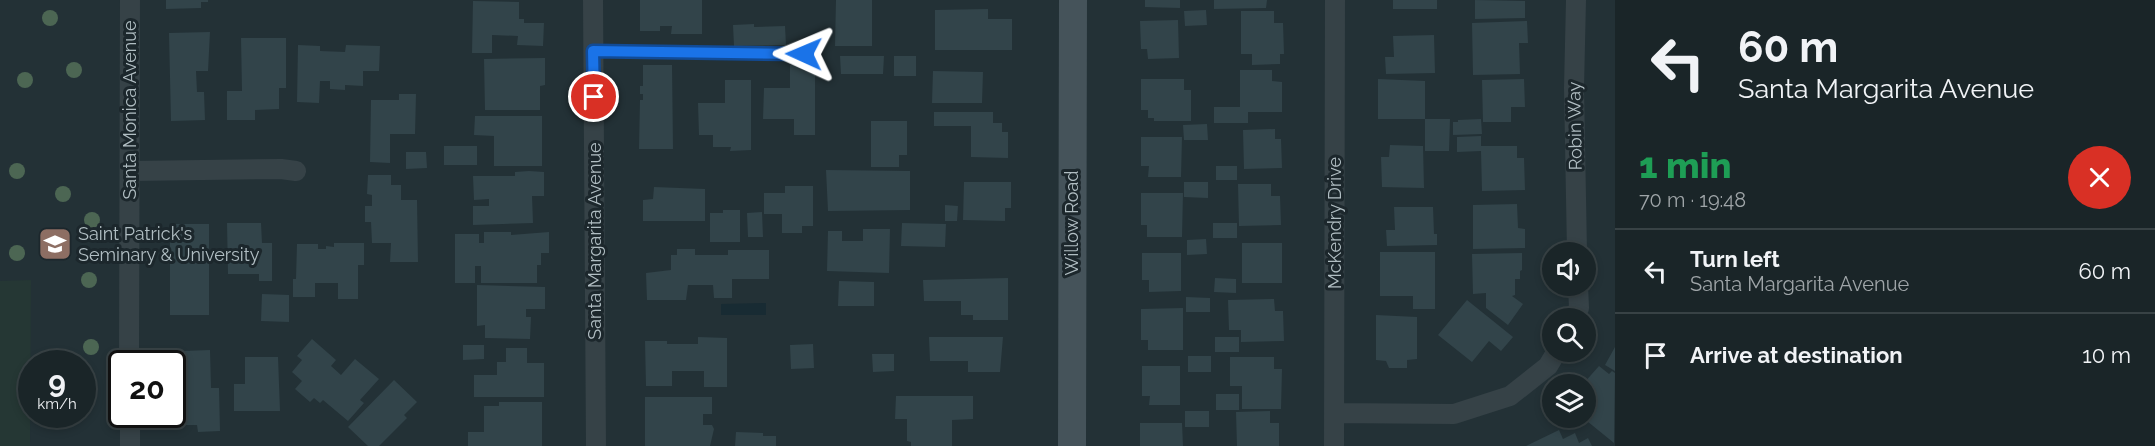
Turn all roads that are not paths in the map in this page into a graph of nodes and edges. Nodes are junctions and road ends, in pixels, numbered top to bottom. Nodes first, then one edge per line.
1 (130, 0) edge
2 (593, 0) edge
3 (1073, 0) edge
4 (1335, 0) edge
5 (1576, 0) edge
6 (593, 51) junction
7 (804, 54) dead end
8 (131, 171) junction
9 (296, 171) dead end
10 (1576, 242) edge
11 (129, 350) edge
12 (1550, 362) edge
13 (1335, 413) junction
14 (130, 428) edge
15 (130, 446) edge
16 (596, 446) edge
17 (1072, 446) edge
18 (1334, 446) edge

1 - 8 street, Santa Monica Avenue
2 - 6 street, Santa Margarita Avenue
3 - 17 main road, Willow Road
4 - 13 street, McKendry Drive
5 - 10 street, Robin Way
6 - 7 lane
6 - 16 street, Santa Margarita Avenue
8 - 9 street
8 - 11 street, Santa Monica Avenue
12 - 13 street
13 - 18 street, McKendry Drive
14 - 15 street

